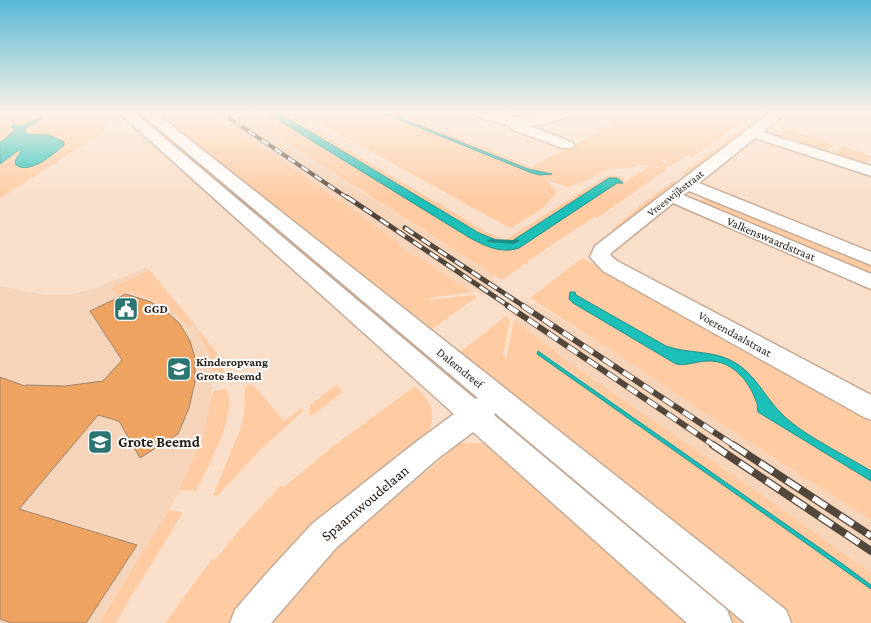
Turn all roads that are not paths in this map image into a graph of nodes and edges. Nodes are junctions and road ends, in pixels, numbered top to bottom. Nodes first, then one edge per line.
1 (159, 142) edge
2 (183, 142) edge
3 (559, 142) edge
4 (741, 142) edge
5 (781, 142) edge
6 (567, 145) dead end
7 (871, 171) edge
8 (687, 184) junction
9 (671, 196) junction
10 (600, 257) joint
11 (871, 259) edge
12 (871, 282) edge
13 (485, 407) junction
14 (871, 408) edge
15 (248, 623) edge
16 (714, 623) edge
17 (773, 623) edge

1 - 13 street, Dalemdreef
2 - 13 street, Dalemdreef
3 - 6 street
4 - 8 street, Vreeswijkstraat
5 - 7 street
8 - 9 street, Vreeswijkstraat
8 - 11 street, Valkenswaardstraat
9 - 10 street, Vreeswijkstraat
9 - 12 street, Valkenswaardstraat
10 - 14 street, Voerendaalstraat
13 - 15 street, Spaarnwoudelaan
13 - 16 street, Dalemdreef
13 - 17 street, Dalemdreef

